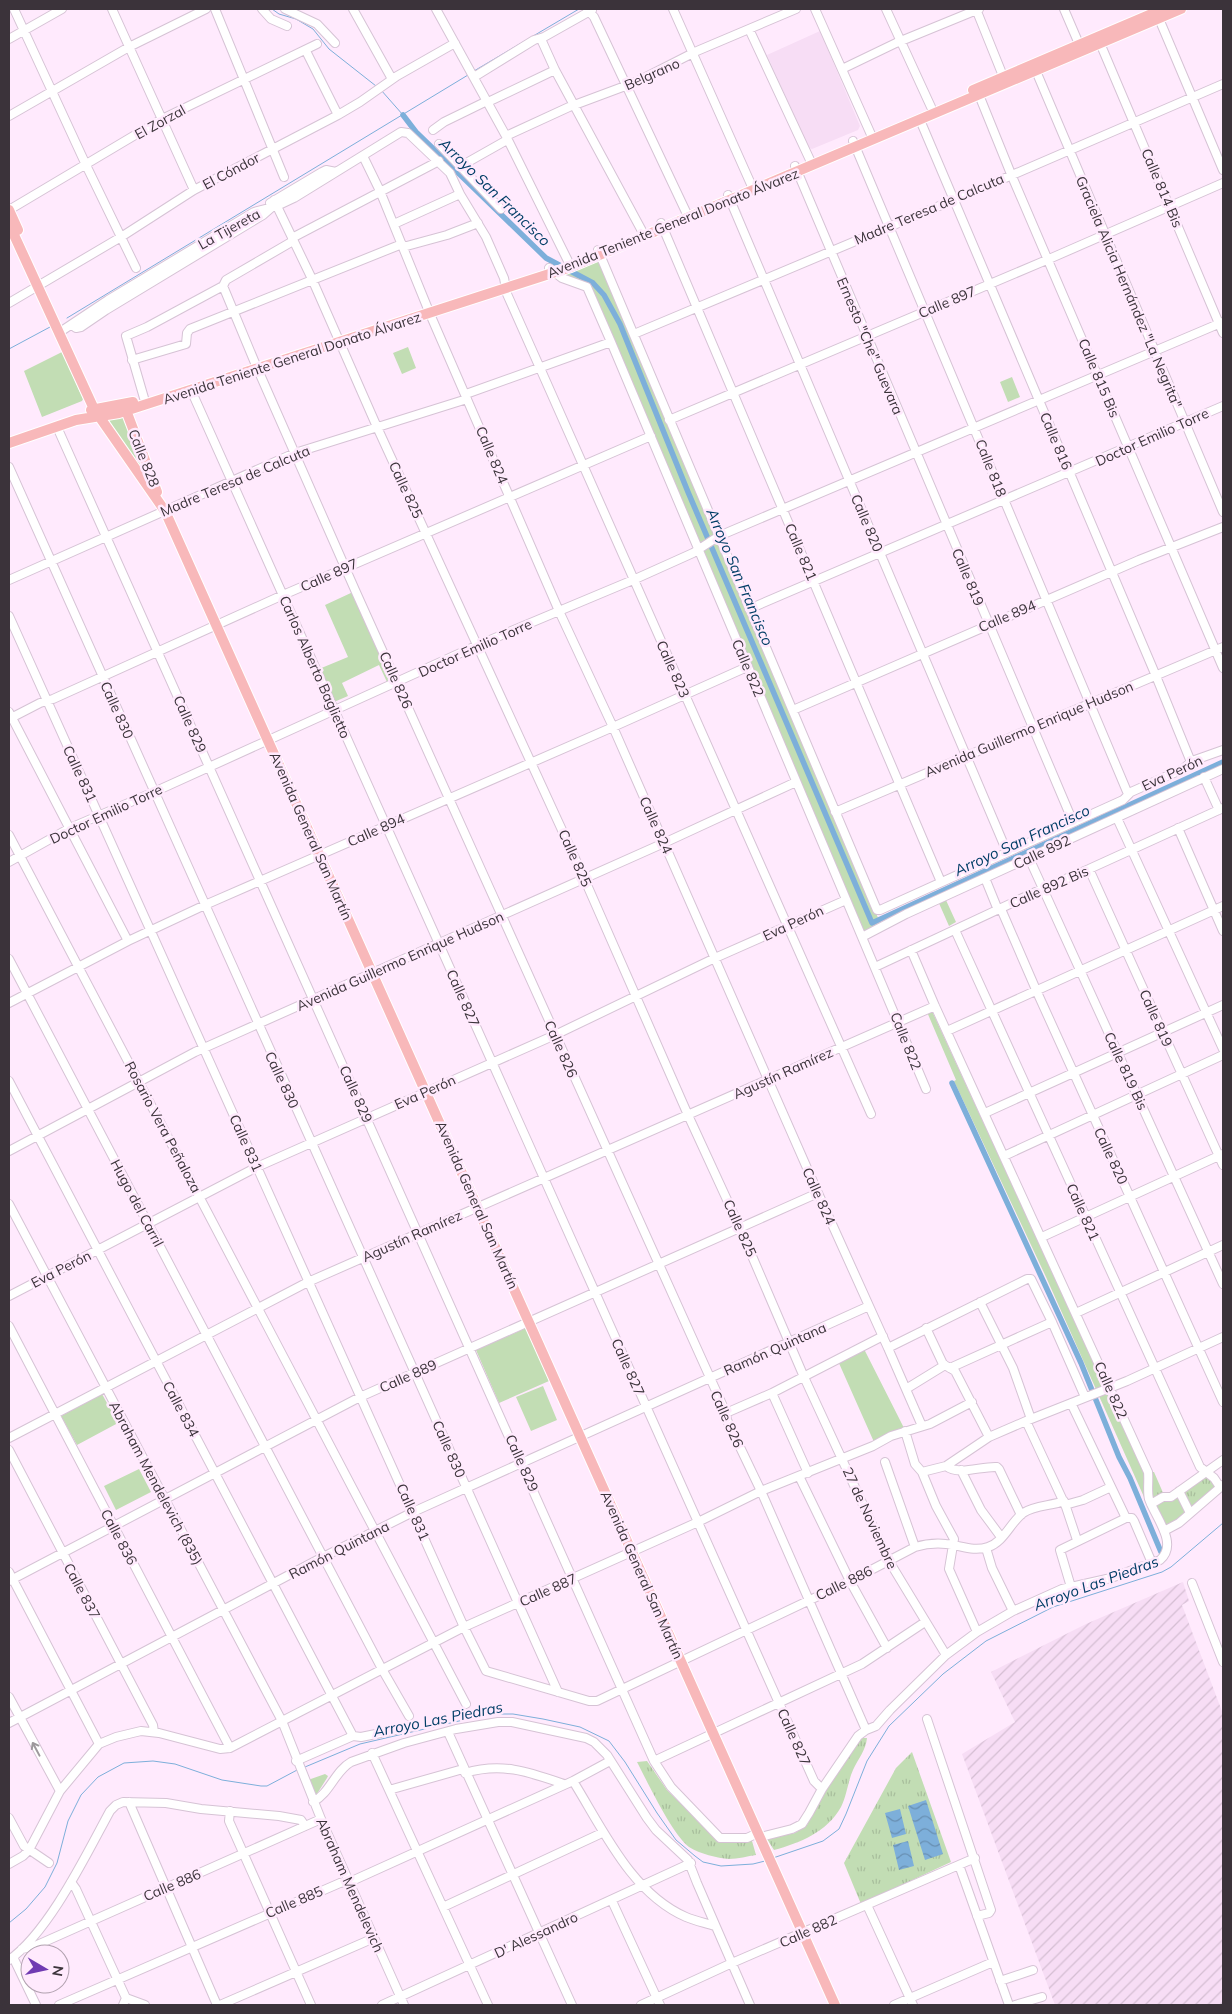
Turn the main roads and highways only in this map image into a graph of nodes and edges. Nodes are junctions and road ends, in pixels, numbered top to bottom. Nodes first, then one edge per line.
1 (1177, 9) edge
2 (1159, 13) edge
3 (978, 91) junction
4 (872, 136) junction
5 (854, 144) junction
6 (796, 169) junction
7 (729, 198) junction
8 (9, 210) edge
9 (9, 224) edge
10 (662, 226) junction
11 (599, 253) junction
12 (41, 285) junction
13 (256, 366) junction
14 (124, 408) junction
15 (98, 411) junction
16 (9, 437) edge
17 (9, 443) edge
18 (165, 511) junction
19 (835, 2005) edge

1 - 2 main road, Avenida Teniente General Donato Álvarez
2 - 3 main road, Avenida Teniente General Donato Álvarez
2 - 3 main road, Avenida Teniente General Donato Álvarez
3 - 4 main road, Avenida Teniente General Donato Álvarez
3 - 4 main road, Avenida Teniente General Donato Álvarez
4 - 5 main road, Avenida Teniente General Donato Álvarez
5 - 6 main road, Avenida Teniente General Donato Álvarez
5 - 6 main road, Avenida Teniente General Donato Álvarez
6 - 7 main road, Avenida Teniente General Donato Álvarez
7 - 10 main road, Avenida Teniente General Donato Álvarez
7 - 10 main road, Avenida Teniente General Donato Álvarez
8 - 12 main road, Avenida General San Martín
9 - 12 main road, Avenida General San Martín
10 - 11 main road, Avenida Teniente General Donato Álvarez
10 - 11 main road, Avenida Teniente General Donato Álvarez
11 - 13 main road, Avenida Teniente General Donato Álvarez
12 - 15 main road, Avenida General San Martín
13 - 14 main road, Avenida Teniente General Donato Álvarez
13 - 14 main road, Avenida Teniente General Donato Álvarez
14 - 15 main road, Avenida Teniente General Donato Álvarez
14 - 18 main road, Calle 828
15 - 16 main road, Avenida Teniente General Donato Álvarez
15 - 17 main road, Avenida Teniente General Donato Álvarez
15 - 18 main road, Avenida General San Martín
18 - 19 main road, Avenida General San Martín

